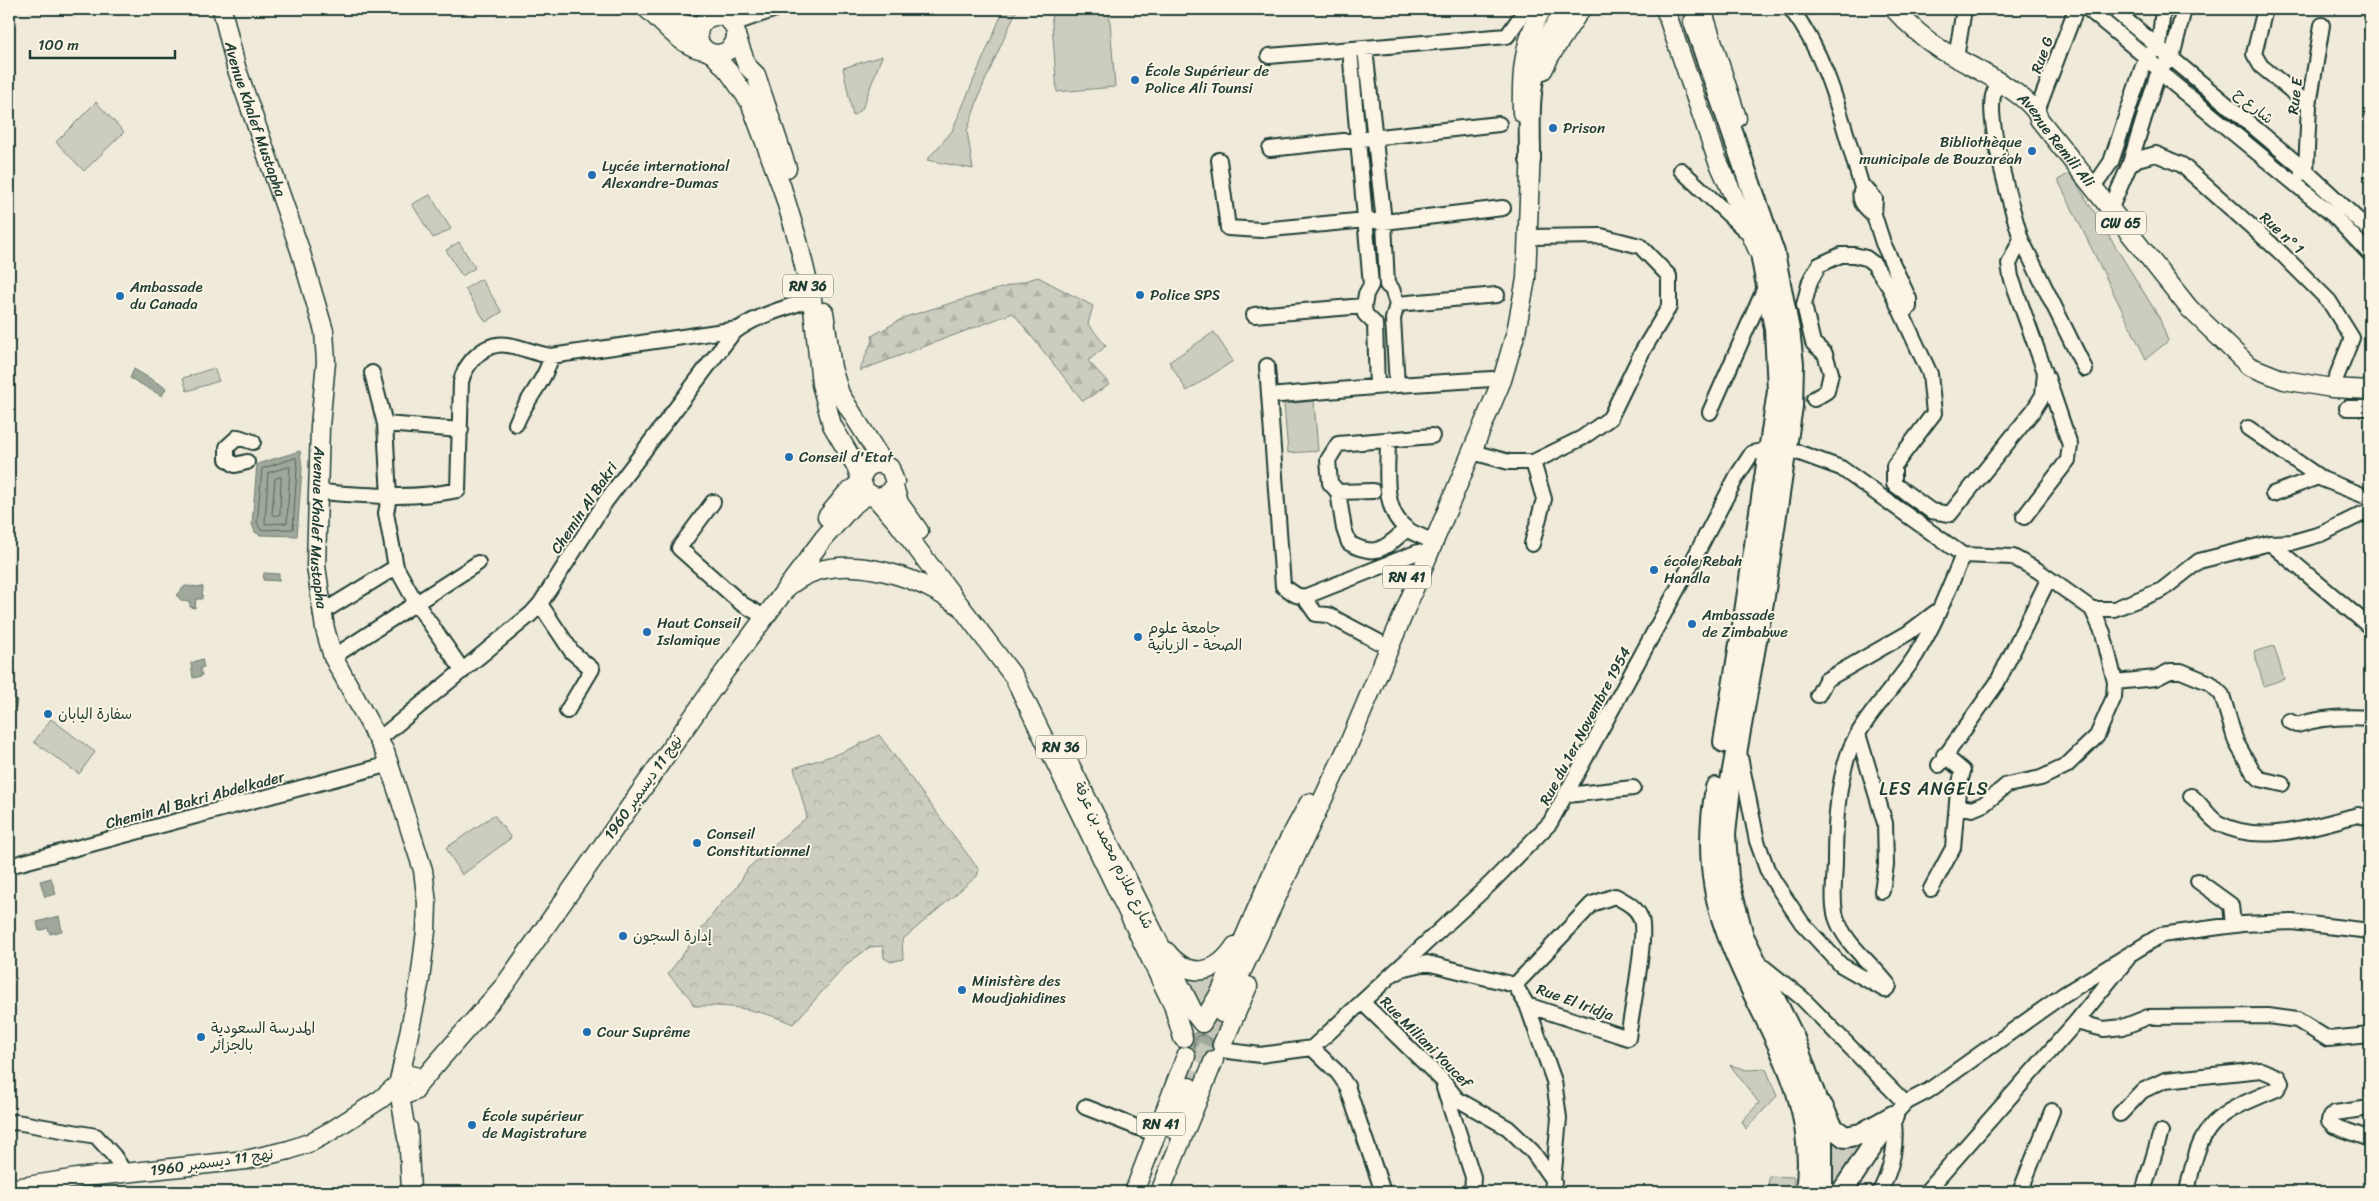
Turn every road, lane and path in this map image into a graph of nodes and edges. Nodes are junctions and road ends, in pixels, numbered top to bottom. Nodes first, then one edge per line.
1 (222, 9) edge
2 (648, 9) edge
3 (686, 9) edge
4 (776, 9) edge
5 (1534, 9) edge
6 (1553, 9) edge
7 (1566, 9) edge
8 (1581, 9) edge
9 (1665, 9) edge
10 (1791, 9) edge
11 (1894, 9) edge
12 (1964, 9) edge
13 (2076, 9) edge
14 (2088, 9) edge
15 (2113, 9) edge
16 (2163, 9) edge
17 (2184, 9) edge
18 (2266, 9) edge
19 (664, 11) edge
20 (706, 18) edge
21 (1692, 19) edge
22 (731, 22) edge
23 (2322, 25) dead end
24 (2159, 47) junction
25 (1365, 49) junction
26 (1350, 50) junction
27 (709, 52) junction
28 (1269, 56) dead end
29 (2146, 57) junction
30 (2172, 57) junction
31 (1956, 58) junction
32 (2158, 70) junction
33 (1998, 82) junction
34 (2309, 106) junction
35 (2037, 111) junction
36 (1499, 124) dead end
37 (1522, 124) junction
38 (1374, 137) junction
39 (1358, 139) junction
40 (1270, 149) dead end
41 (2288, 157) junction
42 (1219, 160) dead end
43 (1530, 160) junction
44 (2129, 166) junction
45 (1681, 170) dead end
46 (2279, 170) junction
47 (2306, 171) junction
48 (2091, 185) junction
49 (2298, 186) junction
50 (1502, 208) dead end
51 (2110, 210) junction
52 (1366, 220) junction
53 (1384, 222) junction
54 (2370, 231) edge
55 (1528, 237) junction
56 (1752, 237) junction
57 (2021, 239) junction
58 (2370, 254) edge
59 (1768, 255) junction
60 (1767, 283) junction
61 (1372, 285) junction
62 (1387, 285) junction
63 (1497, 295) dead end
64 (812, 299) junction
65 (1397, 304) junction
66 (1364, 306) junction
67 (1898, 306) junction
68 (1254, 316) dead end
69 (738, 329) junction
70 (551, 356) junction
71 (1266, 366) dead end
72 (2085, 369) dead end
73 (2045, 372) junction
74 (372, 373) dead end
75 (1492, 380) junction
76 (1396, 385) junction
77 (1377, 387) junction
78 (2332, 388) junction
79 (2370, 390) edge
80 (1269, 396) junction
81 (1814, 399) dead end
82 (2347, 408) dead end
83 (2370, 408) edge
84 (1710, 412) dead end
85 (856, 421) junction
86 (385, 424) junction
87 (516, 424) dead end
88 (2248, 428) dead end
89 (461, 430) junction
90 (836, 434) junction
91 (1432, 436) dead end
92 (1388, 441) junction
93 (253, 442) dead end
94 (1779, 446) junction
95 (1472, 452) junction
96 (247, 462) dead end
97 (1533, 462) junction
98 (884, 464) junction
99 (2318, 477) junction
100 (861, 481) junction
101 (894, 487) junction
102 (1373, 491) dead end
103 (319, 492) junction
104 (1338, 492) junction
105 (2273, 494) dead end
106 (389, 497) junction
107 (874, 497) junction
108 (2370, 498) edge
109 (713, 502) dead end
110 (2370, 510) edge
111 (2024, 518) dead end
112 (1407, 529) junction
113 (2270, 543) junction
114 (1532, 544) dead end
115 (1422, 545) junction
116 (1963, 554) junction
117 (478, 563) dead end
118 (396, 567) junction
119 (2048, 580) junction
120 (787, 588) junction
121 (1304, 597) junction
122 (416, 603) junction
123 (540, 604) junction
124 (2092, 608) junction
125 (1938, 610) junction
126 (321, 612) junction
127 (756, 612) junction
128 (966, 612) junction
129 (2370, 627) edge
130 (1379, 642) junction
131 (333, 657) junction
132 (463, 671) junction
133 (2115, 682) junction
134 (1818, 695) dead end
135 (567, 711) dead end
136 (2370, 718) edge
137 (2289, 721) dead end
138 (1858, 734) junction
139 (379, 739) junction
140 (1737, 746) junction
141 (390, 764) junction
142 (2282, 784) dead end
143 (1633, 788) dead end
144 (1567, 795) junction
145 (2191, 796) dead end
146 (1315, 806) junction
147 (1958, 806) junction
148 (2370, 818) edge
149 (9, 866) edge
150 (2198, 881) dead end
151 (1930, 889) dead end
152 (1882, 891) dead end
153 (1260, 899) junction
154 (2233, 925) junction
155 (2370, 931) edge
156 (1152, 934) junction
157 (2136, 950) junction
158 (1754, 960) junction
159 (1515, 985) junction
160 (1379, 987) junction
161 (1364, 1003) junction
162 (1527, 1006) junction
163 (1220, 1012) tunnel mouth
164 (2076, 1022) junction
165 (1202, 1024) junction
166 (2370, 1035) edge
167 (1183, 1038) junction
168 (1312, 1048) junction
169 (1219, 1051) junction
170 (1186, 1056) junction
171 (1442, 1080) junction
172 (1810, 1082) junction
173 (407, 1086) junction
174 (1085, 1107) dead end
175 (2370, 1108) edge
176 (1899, 1109) junction
177 (2052, 1111) dead end
178 (2120, 1114) dead end
179 (9, 1123) edge
180 (2161, 1132) dead end
181 (1157, 1135) junction
182 (2370, 1139) edge
183 (124, 1173) junction
184 (1553, 1187) edge
185 (9, 1189) edge
186 (43, 1192) edge
187 (411, 1192) edge
188 (1134, 1192) edge
189 (1140, 1192) edge
190 (1149, 1192) edge
191 (1160, 1192) edge
192 (1383, 1192) edge
193 (1472, 1192) edge
194 (1806, 1192) edge
195 (1822, 1192) edge
196 (1842, 1192) edge
197 (1880, 1192) edge
198 (1926, 1192) edge
199 (2020, 1192) edge
200 (2143, 1192) edge
201 (2187, 1192) edge

1 - 103 main road, Avenue Khalef Mustapha
2 - 27 main road, RN 36
3 - 19 main road
4 - 22 street
5 - 25 street
5 - 37 main road
6 - 37 highway
7 - 43 highway
8 - 43 main road
9 - 56 main road
10 - 67 street
11 - 31 main road, Avenue Remili Ali / CW 65
12 - 31 street
13 - 35 street, Rue G
14 - 29 street
15 - 24 street, شارع ح
16 - 24 street
17 - 30 street
18 - 34 street
19 - 20 main road
20 - 22 main road
20 - 27 main road
21 - 59 highway
21 - 59 main road
22 - 27 main road
22 - 85 main road, RN 36
23 - 34 street, Rue E
24 - 29 street
24 - 30 street, شارع ح
25 - 26 street
25 - 38 street
26 - 28 street
26 - 39 street
27 - 64 main road, RN 36
29 - 32 street
29 - 48 street
30 - 32 street
30 - 41 street, شارع ح
31 - 33 main road, Avenue Remili Ali / CW 65
32 - 44 street
32 - 46 street
33 - 35 main road, Avenue Remili Ali / CW 65
33 - 57 street
34 - 47 street, Rue E
35 - 48 main road, Avenue Remili Ali / CW 65
36 - 38 street
37 - 75 main road, RN 41
38 - 39 street
38 - 53 street
39 - 40 street
39 - 52 street
41 - 46 street
41 - 47 street, شارع ح
42 - 52 street
43 - 55 main road, RN 41
44 - 51 street
44 - 78 street, Rue n° 1
45 - 56 street
46 - 49 street
47 - 49 street
47 - 54 street, شارع ح
48 - 51 main road, Avenue Remili Ali / CW 65
49 - 58 street
50 - 53 street
51 - 78 main road, Avenue Remili Ali / CW 65
52 - 53 street
52 - 61 street
53 - 62 street
55 - 95 main road, RN 41
55 - 97 street
56 - 59 main road
57 - 72 street
57 - 73 street
59 - 60 highway
59 - 94 highway
60 - 84 street
60 - 94 highway
61 - 62 street
61 - 66 street
62 - 65 street
63 - 65 street
64 - 69 street
64 - 90 main road, RN 36
65 - 76 street
66 - 68 street
66 - 77 street
67 - 73 street
67 - 81 street
69 - 70 street
69 - 123 street, Chemin Al Bakri
70 - 87 street
70 - 89 street
71 - 80 street
73 - 111 street
74 - 86 street
75 - 76 street
75 - 115 main road, RN 41
76 - 77 street
77 - 80 street
78 - 79 main road, Avenue Remili Ali / CW 65
80 - 121 street
82 - 83 street
85 - 90 main road
85 - 98 main road, RN 36
86 - 89 street
86 - 106 street
88 - 99 street
89 - 106 street
90 - 100 main road, RN 36
91 - 92 street
92 - 104 street
92 - 112 street
93 - 96 street
94 - 116 street
94 - 140 highway
94 - 144 street, Rue du 1er Novembre 1954
94 - 194 highway
95 - 97 street
95 - 146 main road, RN 41
97 - 114 street
98 - 100 main road
98 - 101 main road
99 - 105 street
99 - 108 street
100 - 107 main road
100 - 127 main road, نهج 11 ديسمبر 1960
101 - 107 main road
101 - 156 main road, شارع ملازم محمد بن عرفة / RN 36
102 - 104 street
103 - 106 street
103 - 126 main road, Avenue Khalef Mustapha
104 - 112 street
106 - 118 street
107 - 120 main road, نهج 11 ديسمبر 1960
107 - 128 main road, شارع ملازم محمد بن عرفة / RN 36
109 - 127 street
110 - 113 street
112 - 115 street
113 - 124 street
113 - 129 street
115 - 121 street
115 - 130 main road, RN 41
116 - 119 street
116 - 125 street
117 - 122 street
118 - 122 street
118 - 126 street
119 - 124 street
119 - 147 street
120 - 128 main road
120 - 173 main road, نهج 11 ديسمبر 1960
121 - 130 street
122 - 131 street
122 - 132 street
123 - 132 street, Chemin Al Bakri
123 - 135 street
124 - 133 street
125 - 134 street
125 - 138 street
126 - 131 main road, Avenue Khalef Mustapha
127 - 173 main road, نهج 11 ديسمبر 1960
128 - 167 main road, شارع ملازم محمد بن عرفة / RN 36
130 - 146 main road, RN 41
131 - 139 main road, Avenue Khalef Mustapha
132 - 139 street, Chemin Al Bakri
133 - 142 street
133 - 147 street
136 - 137 street
138 - 140 street
138 - 152 street
139 - 141 main road, Avenue Khalef Mustapha
140 - 158 highway
141 - 149 street, Chemin Al Bakri Abdelkader
141 - 173 main road, Avenue Khalef Mustapha
143 - 144 street
144 - 160 street, Rue du 1er Novembre 1954
145 - 148 street
146 - 153 main road, RN 41
146 - 163 main road, RN 41
146 - 169 main road, RN 41
147 - 151 street
150 - 154 street
153 - 156 main road
153 - 165 main road, RN 41
154 - 155 street
154 - 157 street
156 - 165 main road, شارع ملازم محمد بن عرفة / RN 36
157 - 164 street
157 - 176 street
158 - 172 highway
158 - 176 street
159 - 160 street, Rue El Iridja
159 - 162 street, Rue El Iridja
159 - 162 street, Rue El Iridja
160 - 161 street, Rue du 1er Novembre 1954
161 - 168 street, Rue du 1er Novembre 1954
161 - 171 street, Rue Miliani Youcef
162 - 184 street
164 - 166 street
164 - 198 street
165 - 167 main road
165 - 169 main road
167 - 170 main road
168 - 169 street
168 - 192 street
169 - 170 main road
169 - 191 main road, RN 41
170 - 181 main road, RN 41
171 - 184 street, Rue Miliani Youcef
171 - 193 street
172 - 176 highway
172 - 195 highway
173 - 183 main road, نهج 11 ديسمبر 1960
173 - 186 main road, نهج 11 ديسمبر 1960
173 - 187 main road, Avenue Khalef Mustapha
174 - 181 street
175 - 182 street
176 - 196 highway
176 - 197 street
177 - 199 street
178 - 201 street
179 - 183 street
180 - 200 street
181 - 188 main road, RN 41
183 - 185 main road, نهج 11 ديسمبر 1960
189 - 190 main road, RN 41

